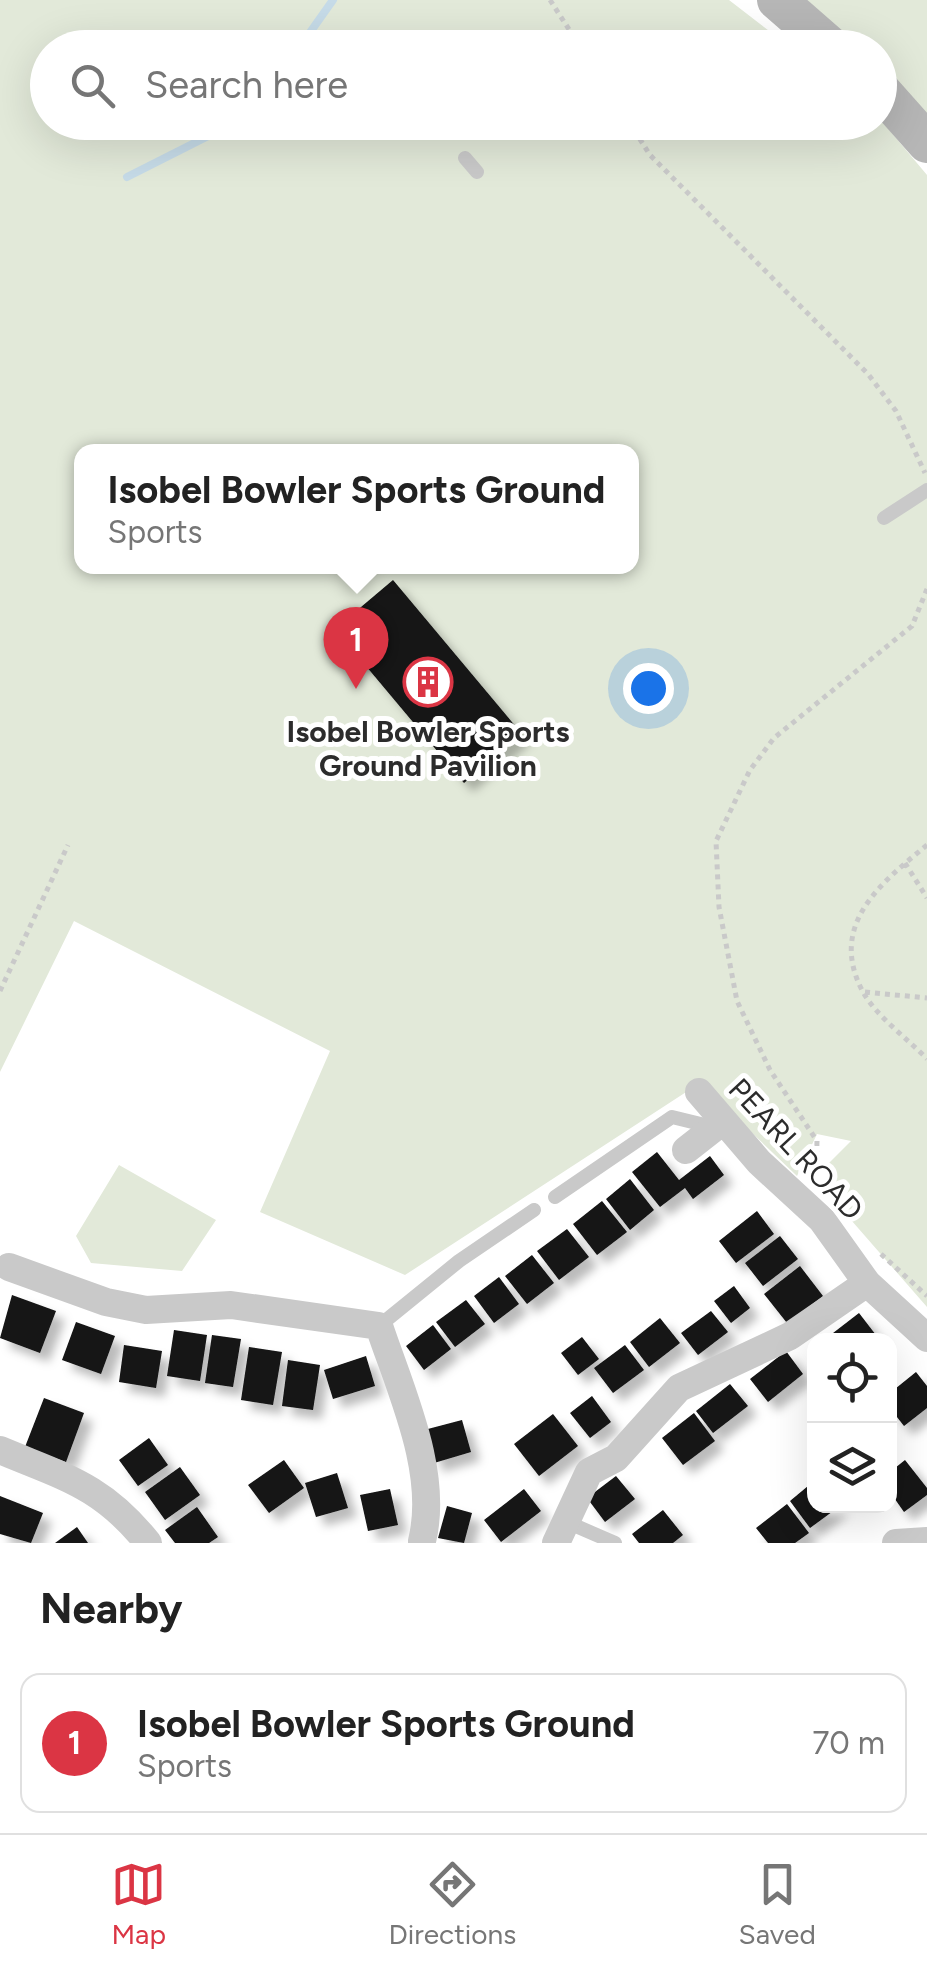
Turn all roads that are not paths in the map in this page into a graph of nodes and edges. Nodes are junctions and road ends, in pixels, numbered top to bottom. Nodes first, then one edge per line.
1 (777, 0) edge
2 (811, 30) edge
3 (897, 109) edge
4 (927, 142) edge
5 (466, 158) dead end
6 (476, 172) dead end
7 (927, 490) edge
8 (884, 518) dead end
9 (699, 1092) dead end
10 (718, 1124) junction
11 (686, 1150) dead end
12 (555, 1197) dead end
13 (534, 1210) dead end
14 (10, 1267) dead end
15 (867, 1283) junction
16 (379, 1326) junction
17 (927, 1338) edge
18 (0, 1450) edge
19 (562, 1533) edge
20 (927, 1541) edge
21 (423, 1542) edge
22 (148, 1543) edge
23 (615, 1543) edge
24 (896, 1543) edge

1 - 2 street
3 - 4 street
5 - 6 lane
7 - 8 lane
9 - 10 street, PEARL ROAD
10 - 11 street
10 - 12 lane
10 - 15 street, PEARL ROAD
13 - 16 lane
14 - 16 street
15 - 17 street, PEARL ROAD
15 - 19 street
16 - 21 street
18 - 22 street
19 - 23 lane
20 - 24 street

